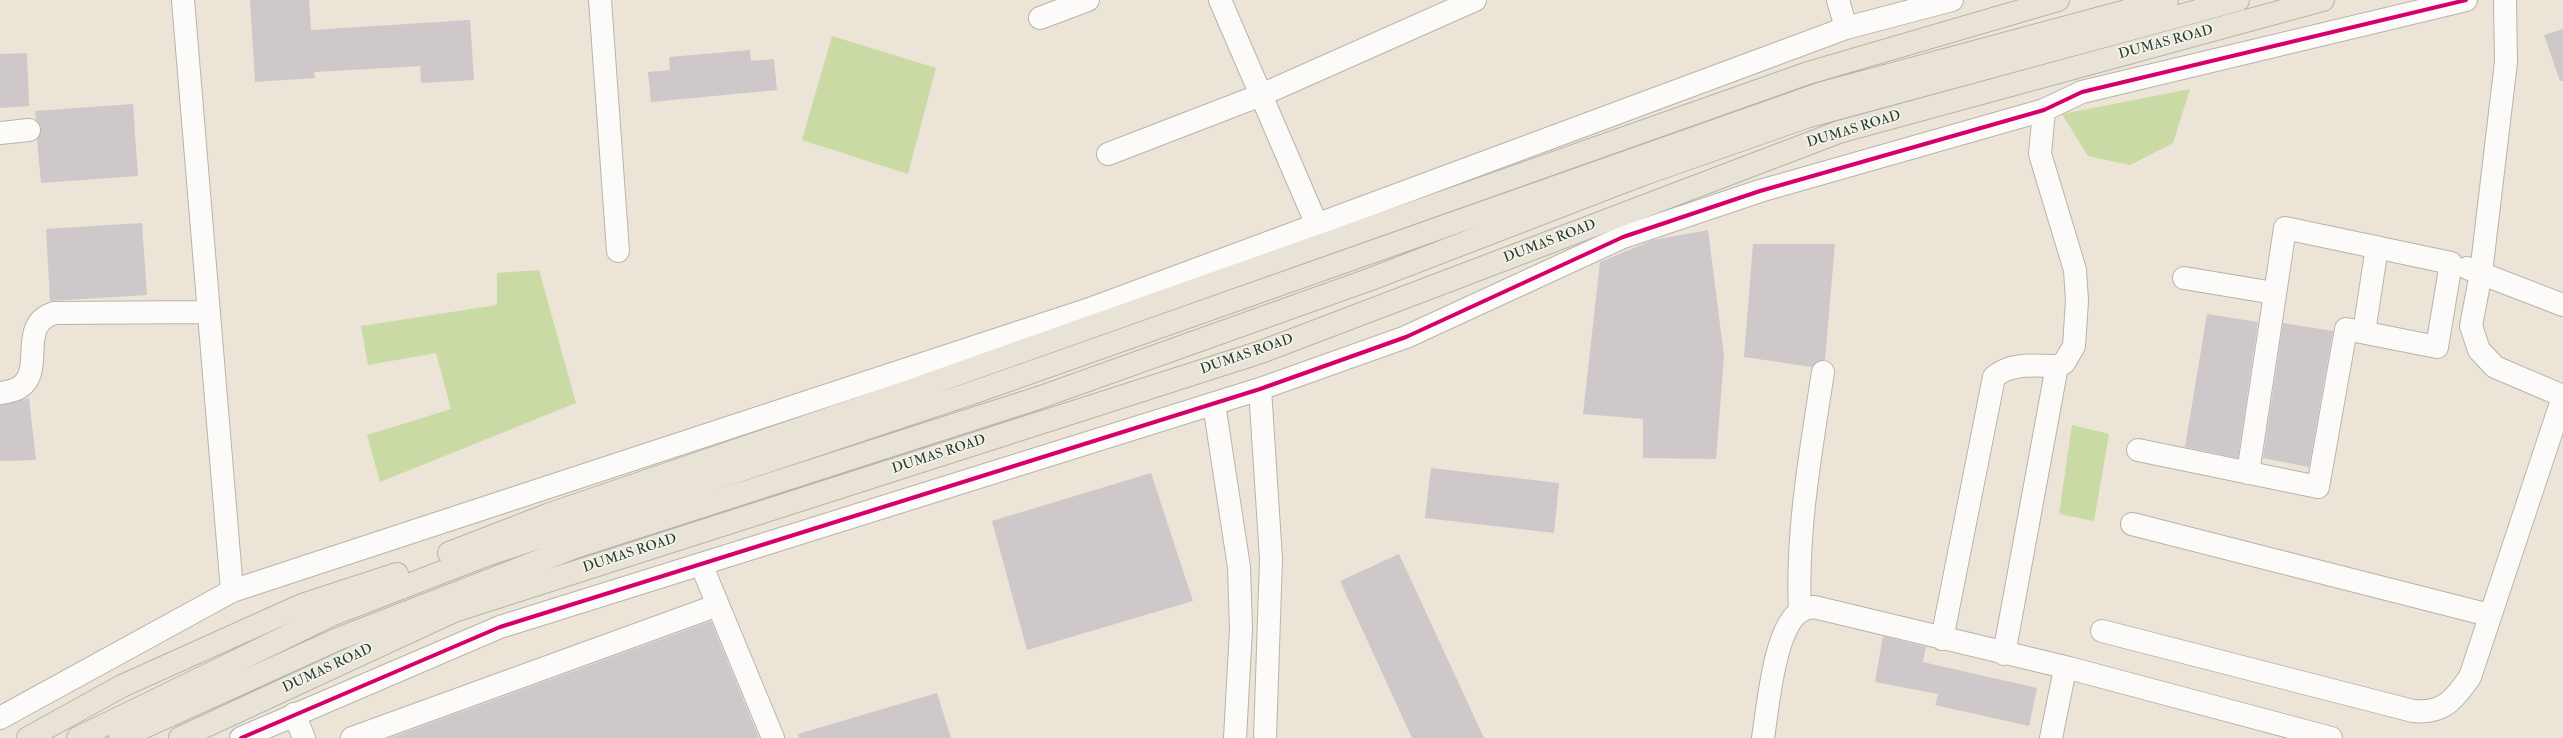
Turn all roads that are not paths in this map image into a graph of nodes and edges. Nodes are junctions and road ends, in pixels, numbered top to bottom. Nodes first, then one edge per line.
1 (183, 0) edge
2 (600, 0) edge
3 (1088, 0) edge
4 (1220, 0) edge
5 (1475, 0) edge
6 (1838, 0) edge
7 (1952, 0) edge
8 (2058, 0) edge
9 (2167, 0) edge
10 (2238, 0) edge
11 (2323, 0) edge
12 (2466, 0) edge
13 (2506, 0) edge
14 (1040, 18) dead end
15 (1846, 28) junction
16 (1261, 95) junction
17 (2044, 110) junction
18 (29, 130) dead end
19 (0, 133) edge
20 (1108, 154) dead end
21 (1317, 225) junction
22 (2377, 247) junction
23 (618, 251) dead end
24 (2451, 263) junction
25 (2481, 273) junction
26 (2184, 278) dead end
27 (2274, 293) junction
28 (2563, 305) edge
29 (209, 312) junction
30 (2364, 332) junction
31 (2057, 366) junction
32 (1823, 372) dead end
33 (1260, 389) junction
34 (0, 393) edge
35 (2563, 396) edge
36 (1214, 404) junction
37 (2138, 450) dead end
38 (2248, 473) junction
39 (2132, 524) dead end
40 (701, 564) junction
41 (232, 591) junction
42 (718, 605) junction
43 (1800, 612) junction
44 (2489, 615) junction
45 (2102, 631) dead end
46 (1942, 639) junction
47 (2004, 654) junction
48 (2065, 668) junction
49 (294, 714) junction
50 (0, 718) edge
51 (2326, 737) edge
52 (28, 738) edge
53 (78, 738) edge
54 (120, 738) edge
55 (180, 738) edge
56 (241, 738) edge
57 (304, 738) edge
58 (352, 738) edge
59 (773, 738) edge
60 (1234, 738) edge
61 (1265, 738) edge
62 (1763, 738) edge
63 (2051, 738) edge

1 - 29 street
2 - 23 street
3 - 14 street
4 - 16 street
5 - 16 street
6 - 15 street
7 - 15 street
8 - 52 main road
9 - 53 main road
10 - 54 main road
11 - 55 main road, DUMAS ROAD
12 - 17 street
13 - 25 street
15 - 21 street
16 - 20 street
16 - 21 street
17 - 31 street
17 - 33 street
18 - 19 street
21 - 41 street
22 - 24 street
22 - 27 street
22 - 30 street
24 - 25 street
24 - 30 street
25 - 28 street
25 - 35 street
26 - 27 street
27 - 38 street
29 - 34 street
29 - 41 street
30 - 38 street
31 - 46 street
31 - 47 street
32 - 43 street
33 - 36 street
33 - 61 street
35 - 44 street
36 - 40 street
36 - 60 street
37 - 38 street
39 - 44 street
40 - 42 street
40 - 49 street
41 - 50 street
42 - 58 street
42 - 59 street
43 - 46 street
43 - 62 street
44 - 45 street
46 - 47 street
47 - 48 street
48 - 51 street
48 - 63 street
49 - 56 street
49 - 57 street

